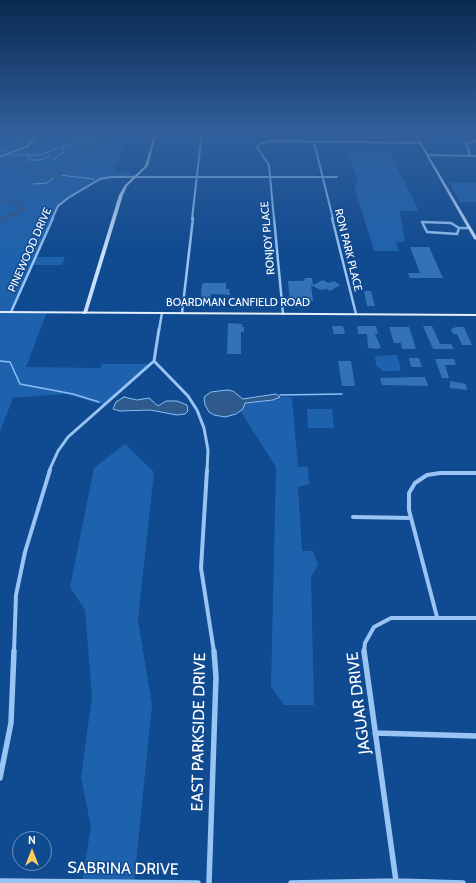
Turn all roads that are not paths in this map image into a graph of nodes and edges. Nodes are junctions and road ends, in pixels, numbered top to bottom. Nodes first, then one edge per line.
1 (139, 173) edge
2 (197, 173) edge
3 (270, 173) edge
4 (321, 173) edge
5 (438, 173) edge
6 (135, 177) junction
7 (197, 177) junction
8 (270, 177) junction
9 (337, 177) dead end
10 (322, 178) junction
11 (459, 228) junction
12 (469, 228) junction
13 (476, 239) edge
14 (0, 312) edge
15 (11, 312) junction
16 (85, 313) junction
17 (162, 313) junction
18 (182, 313) junction
19 (283, 314) junction
20 (356, 314) junction
21 (476, 315) edge
22 (154, 361) junction
23 (476, 473) edge
24 (353, 517) dead end
25 (411, 518) junction
26 (436, 617) junction
27 (476, 618) edge
28 (375, 733) junction
29 (476, 736) edge
30 (0, 778) edge
31 (0, 881) edge
32 (396, 881) junction
33 (198, 883) edge
34 (209, 883) edge
35 (291, 883) edge
36 (463, 883) edge

1 - 6 street
2 - 7 street
3 - 8 street, RONJOY PLACE
4 - 10 street, RON PARK PLACE
5 - 12 street
6 - 7 street, PINEWOOD DRIVE
6 - 15 street, PINEWOOD DRIVE
6 - 16 street
7 - 8 street, PINEWOOD DRIVE
7 - 18 street
8 - 10 street, PINEWOOD DRIVE
8 - 19 street, RONJOY PLACE
9 - 10 street, PINEWOOD DRIVE
10 - 20 street, RON PARK PLACE
11 - 11 street
11 - 12 street
12 - 13 street
14 - 15 main road, BOARDMAN CANFIELD ROAD
15 - 16 main road, BOARDMAN CANFIELD ROAD
16 - 17 main road, BOARDMAN CANFIELD ROAD
17 - 18 main road, BOARDMAN CANFIELD ROAD
17 - 22 street
18 - 19 main road, BOARDMAN CANFIELD ROAD
19 - 20 main road, BOARDMAN CANFIELD ROAD
20 - 21 main road, BOARDMAN CANFIELD ROAD
22 - 30 street
22 - 34 street, EAST PARKSIDE DRIVE
23 - 25 street
24 - 25 street
25 - 26 street
26 - 27 street, JAGUAR DRIVE
26 - 28 street, JAGUAR DRIVE
28 - 29 street
28 - 32 street, JAGUAR DRIVE
31 - 33 street, SABRINA DRIVE
32 - 35 street
32 - 36 street

